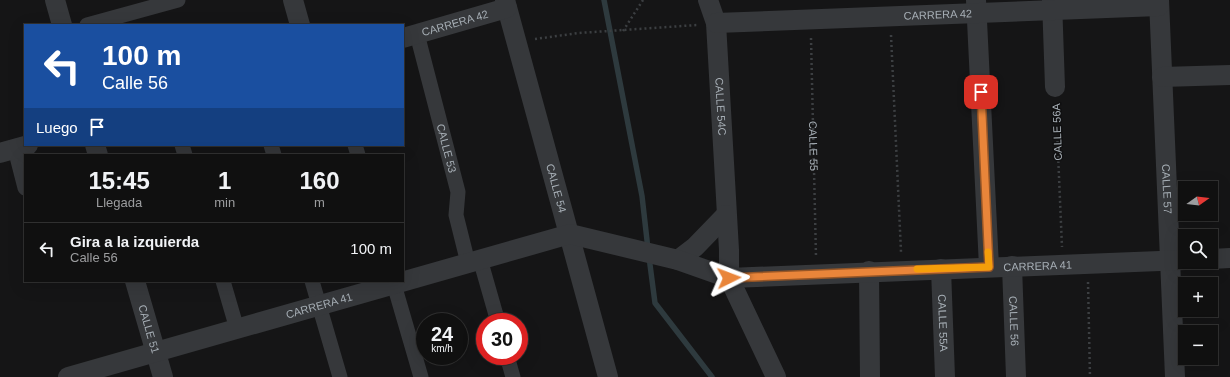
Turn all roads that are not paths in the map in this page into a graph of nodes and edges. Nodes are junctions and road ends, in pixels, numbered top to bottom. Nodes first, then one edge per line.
1 (55, 0) edge
2 (178, 0) edge
3 (293, 0) edge
4 (708, 0) edge
5 (1159, 3) edge
6 (506, 4) edge
7 (1052, 5) edge
8 (977, 6) edge
9 (716, 23) junction
10 (62, 24) edge
11 (92, 24) edge
12 (300, 24) edge
13 (410, 36) edge
14 (1230, 75) edge
15 (1162, 77) junction
16 (1055, 87) road end
17 (14, 149) edge
18 (24, 184) edge
19 (726, 215) junction
20 (570, 234) junction
21 (1230, 258) edge
22 (1218, 259) edge
23 (678, 260) junction
24 (1178, 260) edge
25 (474, 261) junction
26 (1012, 266) junction
27 (989, 267) junction
28 (941, 269) junction
29 (869, 271) junction
30 (729, 278) junction
31 (404, 279) edge
32 (135, 282) edge
33 (223, 282) edge
34 (312, 282) edge
35 (394, 282) edge
36 (320, 305) junction
37 (494, 313) edge
38 (237, 329) junction
39 (156, 352) junction
40 (510, 365) edge
41 (68, 377) edge
42 (163, 377) edge
43 (340, 377) edge
44 (421, 377) edge
45 (513, 377) edge
46 (608, 377) edge
47 (776, 377) edge
48 (870, 377) edge
49 (945, 377) edge
50 (1016, 377) edge
51 (1175, 377) edge

1 - 10 street
2 - 11 street
3 - 12 street
4 - 9 street, CALLE 54C
5 - 7 street, CARRERA 42
5 - 15 street, CALLE 57
6 - 13 street, CARRERA 42
6 - 20 street, CALLE 54
7 - 8 street, CARRERA 42
7 - 16 street, CALLE 56A
8 - 9 street, CARRERA 42
8 - 27 street
9 - 19 street, CALLE 54C
13 - 25 street, CALLE 53
14 - 15 street
15 - 24 street, CALLE 57
17 - 18 street
19 - 23 street
19 - 30 street, CALLE 54C
20 - 23 street, CARRERA 41
20 - 25 street, CARRERA 41
20 - 46 street, CALLE 54
21 - 22 street
23 - 30 street, CARRERA 41
24 - 26 street, CARRERA 41
24 - 51 street, CALLE 57
25 - 31 street, CARRERA 41
25 - 37 street, CALLE 53
26 - 27 street, CARRERA 41
26 - 50 street, CALLE 56
27 - 28 street, CARRERA 41
28 - 29 street, CARRERA 41
28 - 49 street, CALLE 55A
29 - 30 street, CARRERA 41
29 - 48 street
30 - 47 street, CALLE 54C
32 - 39 street, CALLE 51
33 - 38 street
34 - 36 street
35 - 36 street, CARRERA 41
35 - 44 street
36 - 38 street, CARRERA 41
36 - 43 street
38 - 39 street, CARRERA 41
39 - 41 street, CARRERA 41
39 - 42 street, CALLE 51
40 - 45 street

